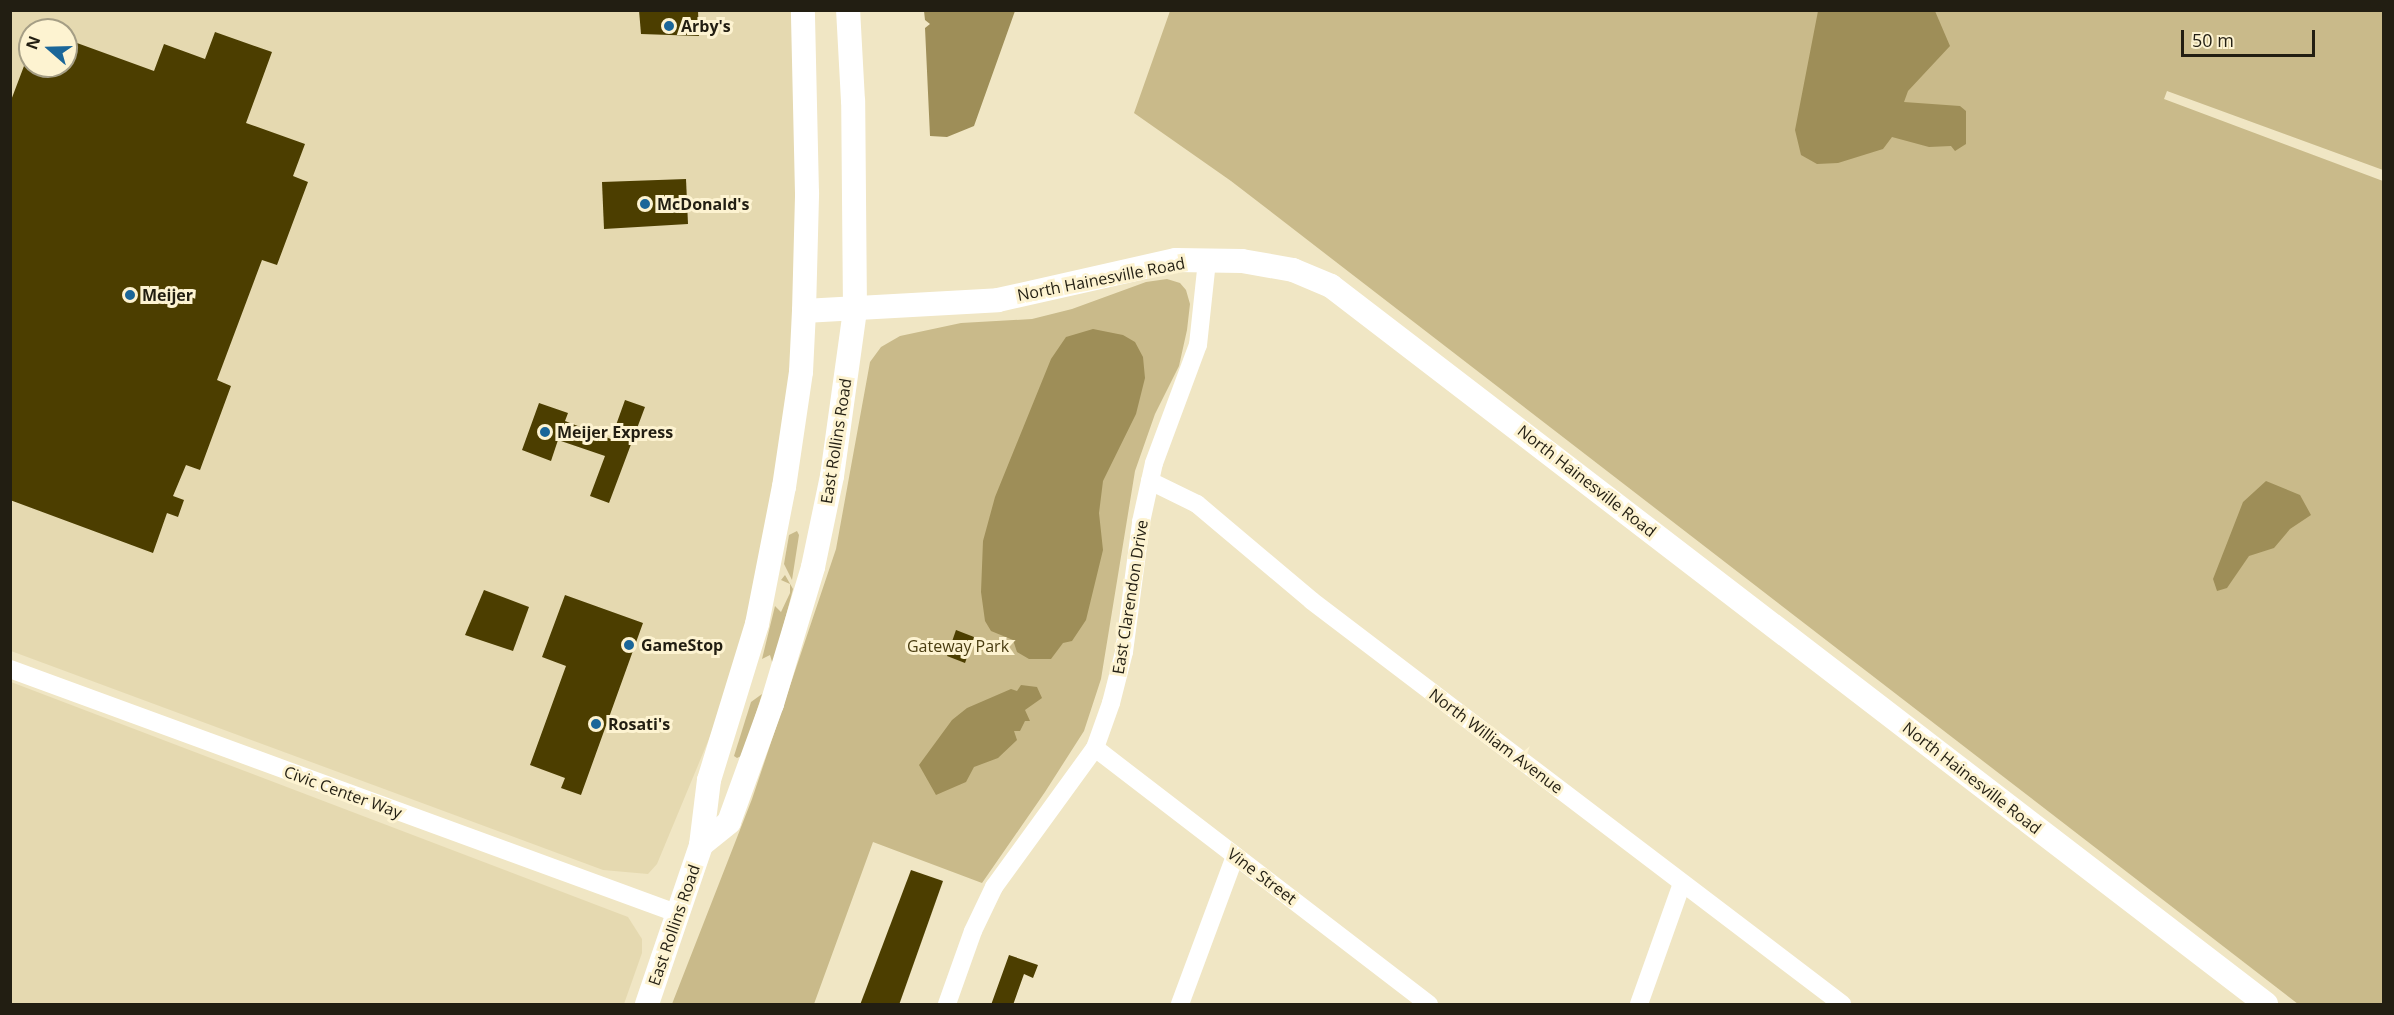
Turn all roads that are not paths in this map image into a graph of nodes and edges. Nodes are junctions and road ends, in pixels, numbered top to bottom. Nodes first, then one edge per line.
1 (803, 10) edge
2 (848, 10) edge
3 (1207, 261) junction
4 (804, 311) junction
5 (855, 311) junction
6 (1150, 481) junction
7 (10, 669) edge
8 (1095, 748) junction
9 (701, 845) junction
10 (1235, 855) junction
11 (1682, 883) junction
12 (676, 913) junction
13 (1412, 999) edge
14 (647, 1005) edge
15 (947, 1005) edge
16 (1180, 1005) edge
17 (1429, 1005) edge
18 (1640, 1005) edge
19 (1842, 1005) edge
20 (2266, 1005) edge

1 - 4 main road, East Rollins Road
2 - 5 main road, East Rollins Road
3 - 5 main road, North Hainesville Road
3 - 6 street, East Clarendon Drive
3 - 20 main road, North Hainesville Road
4 - 5 main road, North Hainesville Road
4 - 9 main road, East Rollins Road
5 - 9 main road, East Rollins Road
6 - 8 street, East Clarendon Drive
6 - 11 street, North William Avenue
7 - 12 street, Civic Center Way
8 - 10 street, Vine Street
8 - 15 street, East Clarendon Drive
9 - 12 main road, East Rollins Road
10 - 13 street, Vine Street
10 - 16 street
11 - 18 street
11 - 19 street, North William Avenue
12 - 14 main road, East Rollins Road
13 - 17 street, Vine Street

